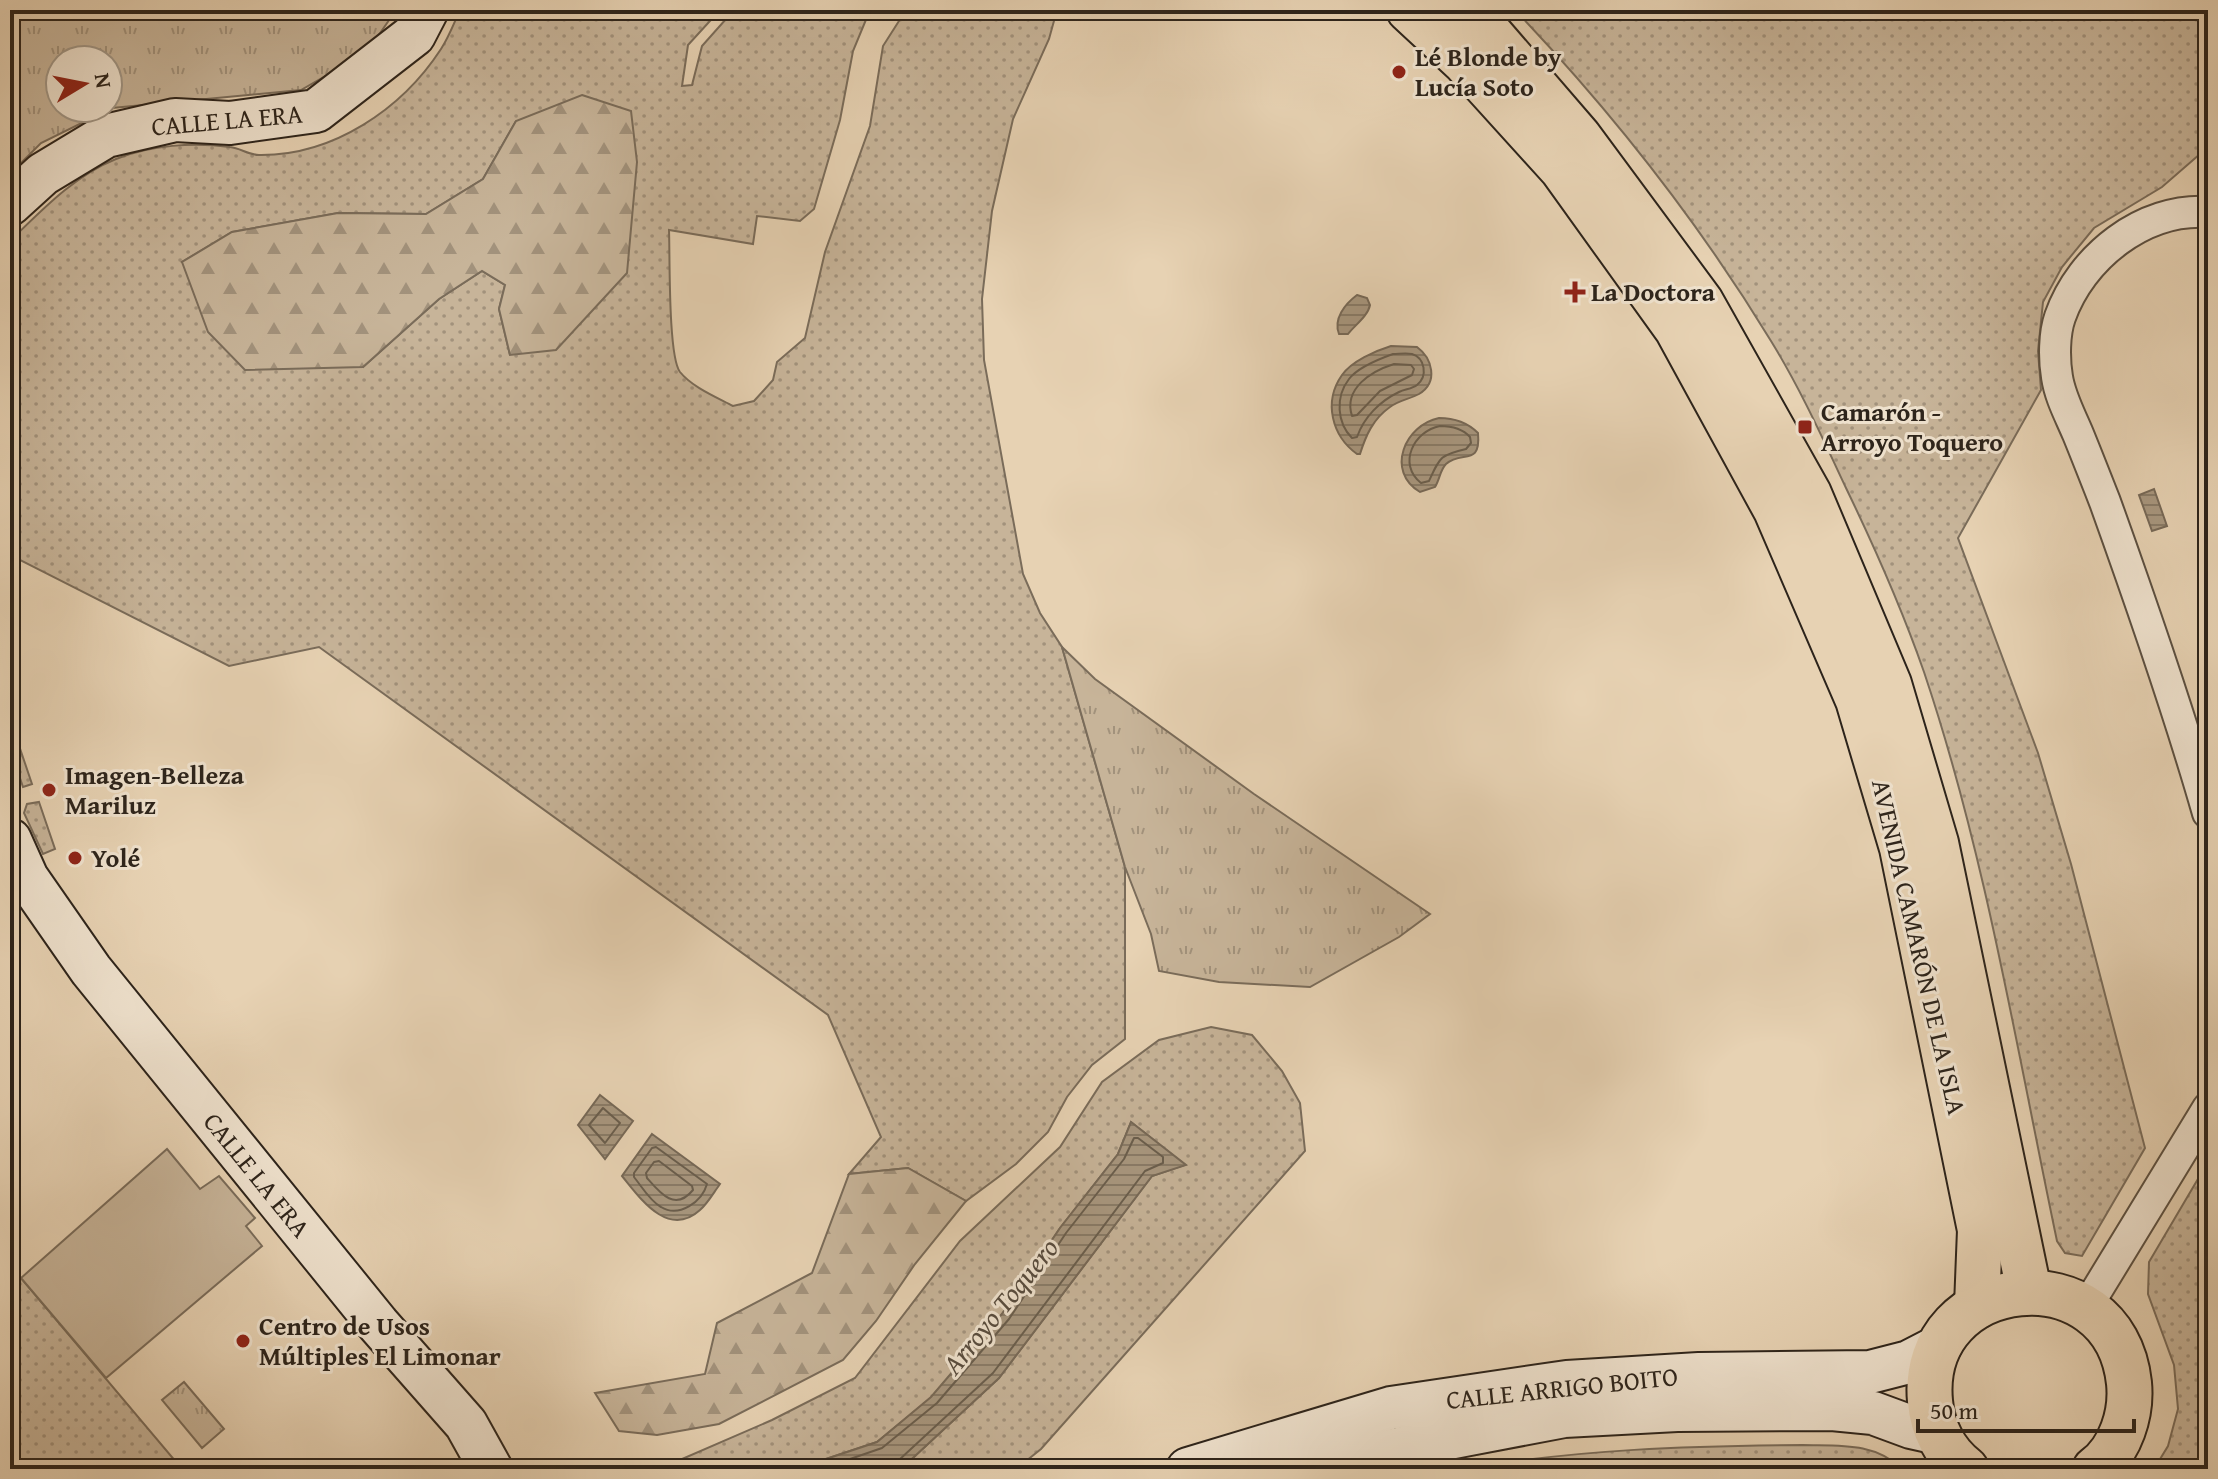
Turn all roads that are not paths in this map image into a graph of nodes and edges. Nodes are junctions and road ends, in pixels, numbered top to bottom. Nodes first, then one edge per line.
1 (427, 10) edge
2 (1409, 10) edge
3 (1463, 10) edge
4 (10, 204) edge
5 (2208, 212) edge
6 (2208, 813) edge
7 (10, 840) edge
8 (18, 875) edge
9 (2208, 1108) edge
10 (2029, 1291) junction
11 (1977, 1306) junction
12 (2086, 1308) junction
13 (1940, 1346) junction
14 (1938, 1433) junction
15 (2100, 1467) edge
16 (491, 1469) edge
17 (1188, 1469) edge
18 (1310, 1469) edge
19 (1966, 1469) edge

1 - 4 main road, CALLE LA ERA
2 - 11 main road, AVENIDA CAMARÓN DE LA ISLA
3 - 10 main road, AVENIDA CAMARÓN DE LA ISLA
5 - 6 street
7 - 8 main road, CALLE LA ERA
8 - 16 main road, CALLE LA ERA
9 - 12 street
10 - 11 main road
10 - 12 main road
11 - 13 main road
12 - 15 main road
13 - 14 main road
13 - 17 main road, CALLE ARRIGO BOITO
14 - 18 main road, CALLE ARRIGO BOITO
14 - 19 main road

